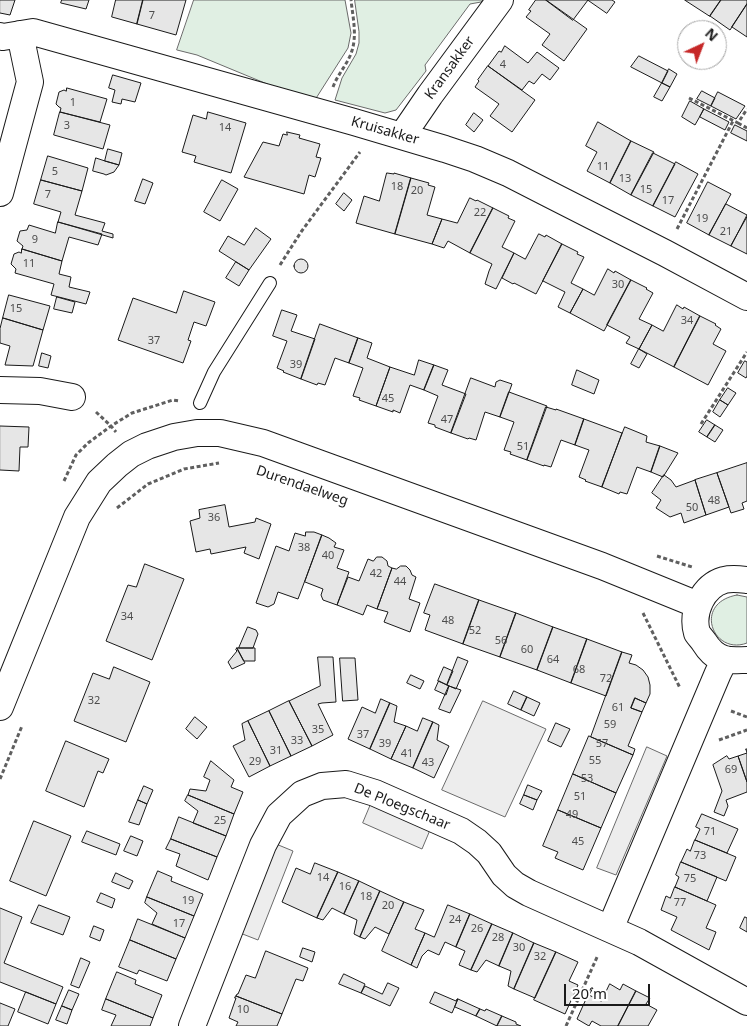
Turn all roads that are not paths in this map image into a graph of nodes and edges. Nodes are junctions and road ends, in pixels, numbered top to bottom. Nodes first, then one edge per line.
1 (500, 0) edge
2 (10, 35) edge
3 (390, 133) junction
4 (0, 193) edge
5 (270, 283) road end
6 (747, 297) edge
7 (0, 390) edge
8 (72, 397) road end
9 (200, 403) dead end
10 (747, 580) edge
11 (698, 605) junction
12 (736, 660) edge
13 (0, 708) edge
14 (610, 929) junction
15 (747, 1002) edge
16 (192, 1026) edge

1 - 3 street, Kransakker
2 - 3 street, Kruisakker
2 - 4 street
3 - 6 street, Kruisakker
5 - 9 lane
7 - 8 street
10 - 11 street
11 - 12 street
11 - 13 street, Durendaelweg
12 - 14 street
14 - 15 street, De Ploegschaar
14 - 16 street, De Ploegschaar

